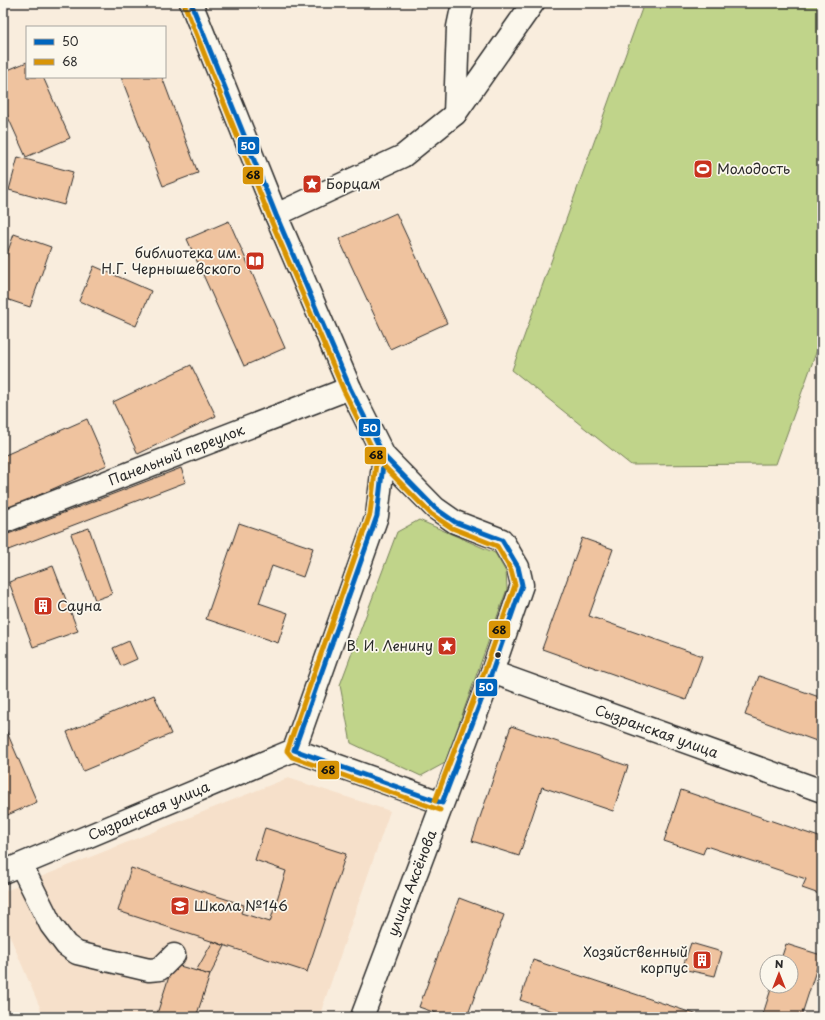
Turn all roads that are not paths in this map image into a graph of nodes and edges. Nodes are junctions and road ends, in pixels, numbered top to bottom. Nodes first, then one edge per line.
1 (191, 3) edge
2 (463, 3) edge
3 (533, 3) edge
4 (455, 114) junction
5 (276, 214) junction
6 (350, 388) junction
7 (384, 456) junction
8 (3, 522) edge
9 (492, 672) junction
10 (294, 750) junction
11 (822, 791) edge
12 (442, 804) junction
13 (12, 868) edge
14 (174, 955) dead end
15 (362, 1017) edge

1 - 5 street, улица Аксёнова
2 - 4 street
3 - 4 street
4 - 5 street
5 - 6 street, улица Аксёнова
6 - 7 street, улица Аксёнова
6 - 8 street, Панельный переулок
7 - 9 street, улица Аксёнова
7 - 10 street
9 - 11 street, Сызранская улица
9 - 12 street, улица Аксёнова
10 - 12 street
10 - 13 street, Сызранская улица
12 - 15 street, улица Аксёнова
13 - 14 street

